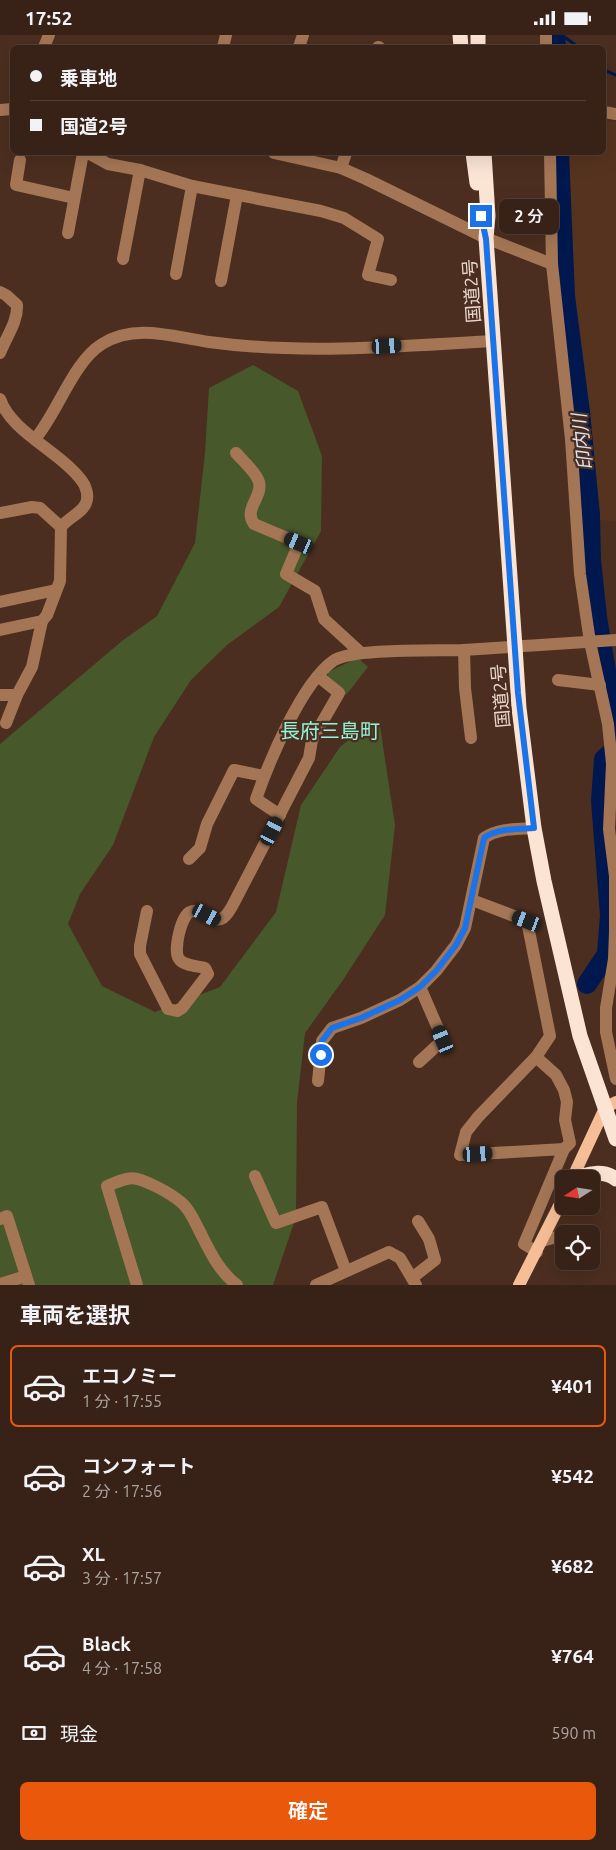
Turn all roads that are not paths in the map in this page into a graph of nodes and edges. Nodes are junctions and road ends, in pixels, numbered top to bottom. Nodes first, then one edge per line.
1 (83, 155) edge
2 (92, 155) edge
3 (283, 155) edge
4 (345, 155) edge
5 (473, 155) edge
6 (484, 155) edge
7 (550, 155) edge
8 (20, 160) dead end
9 (342, 168) junction
10 (140, 170) junction
11 (192, 186) junction
12 (238, 195) junction
13 (74, 198) junction
14 (68, 233) dead end
15 (486, 239) junction
16 (123, 259) dead end
17 (552, 264) junction
18 (176, 274) dead end
19 (391, 280) dead end
20 (222, 281) dead end
21 (0, 292) edge
22 (494, 341) junction
23 (0, 353) edge
24 (0, 399) edge
25 (35, 439) junction
26 (236, 453) dead end
27 (0, 513) edge
28 (61, 527) junction
29 (56, 590) junction
30 (0, 602) edge
31 (42, 621) junction
32 (0, 630) edge
33 (616, 640) edge
34 (595, 641) junction
35 (515, 647) junction
36 (464, 650) junction
37 (361, 653) junction
38 (318, 676) junction
39 (558, 680) dead end
40 (600, 685) junction
41 (0, 695) edge
42 (17, 695) junction
43 (6, 723) dead end
44 (612, 725) edge
45 (471, 737) dead end
46 (612, 759) edge
47 (264, 776) junction
48 (280, 815) junction
49 (534, 828) junction
50 (189, 859) dead end
51 (615, 876) edge
52 (472, 900) junction
53 (147, 911) dead end
54 (420, 987) junction
55 (539, 1059) junction
56 (418, 1062) dead end
57 (616, 1079) edge
58 (318, 1081) dead end
59 (611, 1105) edge
60 (616, 1139) edge
61 (564, 1149) junction
62 (578, 1170) edge
63 (600, 1173) edge
64 (255, 1177) dead end
65 (616, 1179) edge
66 (555, 1215) edge
67 (0, 1219) edge
68 (418, 1221) dead end
69 (555, 1240) edge
70 (540, 1247) junction
71 (346, 1271) junction
72 (28, 1280) edge
73 (414, 1282) edge
74 (0, 1284) edge
75 (137, 1285) edge
76 (237, 1285) edge
77 (316, 1285) edge
78 (519, 1285) edge

1 - 13 street
2 - 10 street
3 - 9 street
4 - 9 street
5 - 15 highway, 国道2号
6 - 15 highway, 国道2号
7 - 17 street
8 - 13 street
9 - 15 street
10 - 11 street
10 - 16 street
11 - 12 street
11 - 18 street
12 - 19 street
12 - 20 street
13 - 14 street
15 - 17 street
15 - 22 highway, 国道2号
17 - 34 street
21 - 23 street
22 - 25 street
22 - 35 highway, 国道2号
24 - 25 street
25 - 28 street
26 - 37 street
27 - 28 street
28 - 29 street
29 - 30 street
29 - 31 street
31 - 32 street
31 - 42 street
33 - 34 street
34 - 35 street
34 - 40 street
35 - 36 street
35 - 49 highway, 国道2号
36 - 37 street
36 - 45 street
37 - 38 street
38 - 47 street
38 - 48 street
39 - 40 street
40 - 44 street
41 - 42 street
42 - 43 street
44 - 46 street
46 - 51 street
47 - 48 street
47 - 50 street
48 - 53 street
49 - 52 street
49 - 59 highway, 国道2号
51 - 57 street
52 - 54 street
52 - 55 street
54 - 56 street
54 - 58 street
55 - 61 street
55 - 61 street
59 - 60 highway, 国道2号
59 - 62 main road
61 - 70 street
63 - 65 highway
64 - 71 street
66 - 70 main road
67 - 72 street
68 - 73 street
69 - 70 street
70 - 78 main road
71 - 73 street
71 - 77 street
72 - 74 street
75 - 76 street

